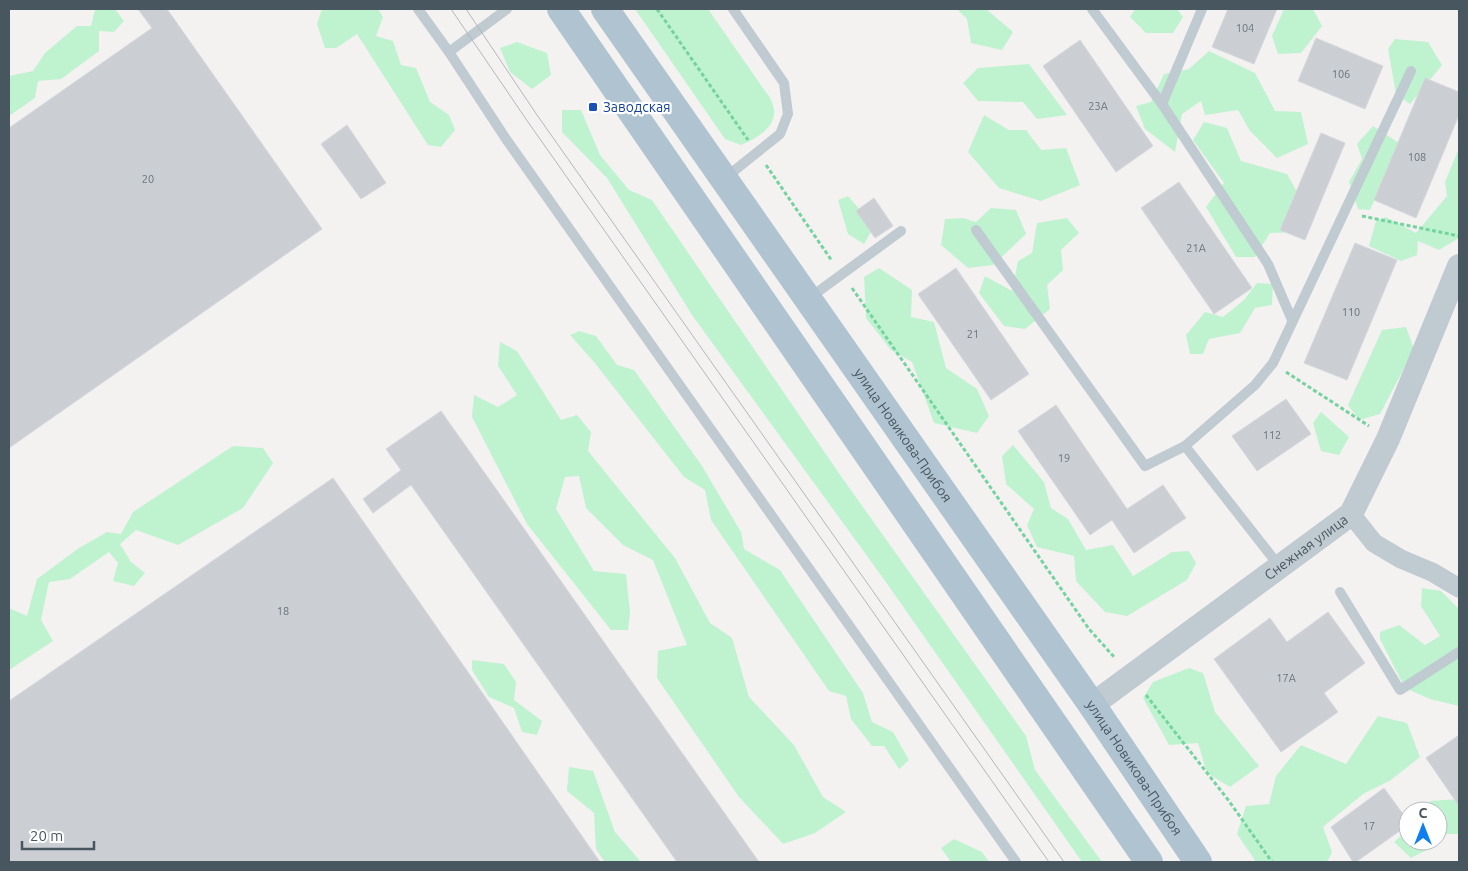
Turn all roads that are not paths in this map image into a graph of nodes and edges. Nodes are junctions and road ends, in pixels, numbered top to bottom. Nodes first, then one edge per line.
1 (418, 9) edge
2 (507, 9) edge
3 (561, 9) edge
4 (605, 9) edge
5 (732, 9) edge
6 (1092, 9) edge
7 (1202, 9) edge
8 (449, 52) junction
9 (1410, 71) dead end
10 (1162, 104) junction
11 (724, 178) junction
12 (976, 230) dead end
13 (901, 231) dead end
14 (1459, 266) edge
15 (807, 300) junction
16 (1292, 320) junction
17 (1185, 446) junction
18 (1351, 514) junction
19 (1280, 567) junction
20 (1459, 588) edge
21 (1340, 592) dead end
22 (1459, 652) edge
23 (1092, 705) junction
24 (1016, 862) edge
25 (1149, 862) edge
26 (1198, 862) edge

1 - 8 lane
2 - 8 lane
3 - 25 main road
4 - 11 main road, улица Новикова-Прибоя
5 - 11 lane
6 - 10 lane
7 - 10 lane
8 - 24 lane
9 - 16 lane
10 - 16 lane
11 - 15 main road, улица Новикова-Прибоя
12 - 17 lane
13 - 15 lane
14 - 18 street, Снежная улица
15 - 23 main road, улица Новикова-Прибоя
16 - 17 lane
17 - 19 lane
18 - 19 street, Снежная улица
18 - 20 street
19 - 23 street, Снежная улица
21 - 22 lane
23 - 26 main road, улица Новикова-Прибоя

